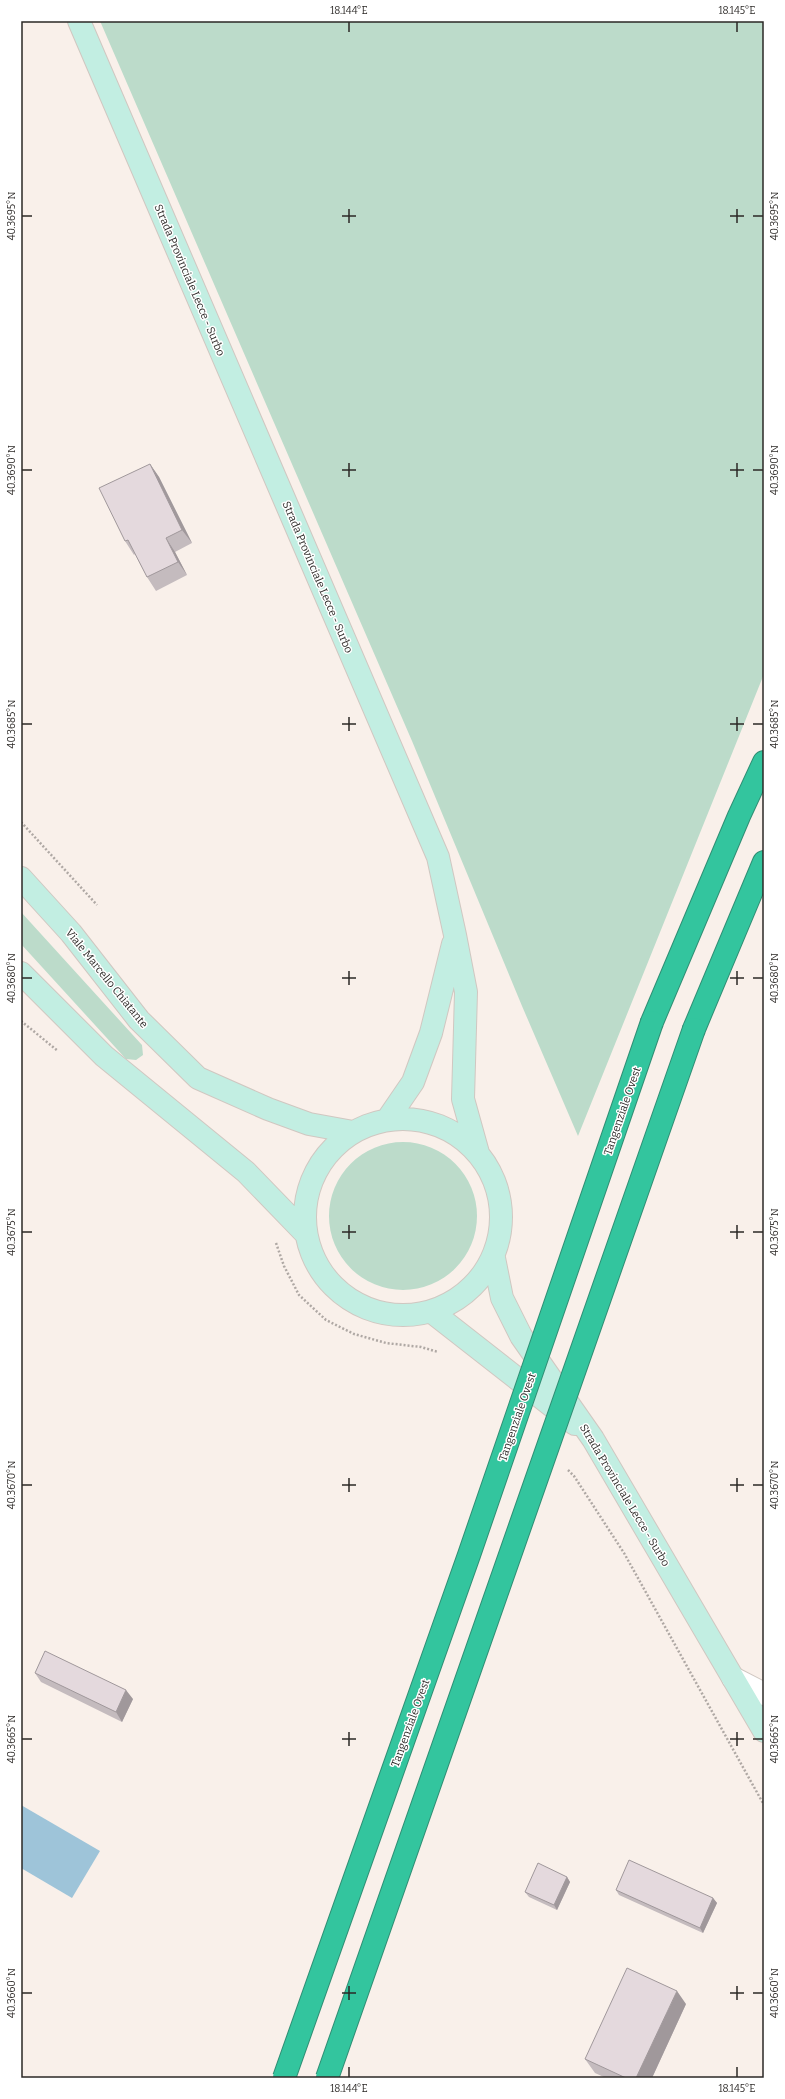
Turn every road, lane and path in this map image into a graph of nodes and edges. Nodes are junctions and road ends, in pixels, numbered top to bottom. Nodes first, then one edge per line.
1 (79, 21) edge
2 (764, 762) edge
3 (21, 822) edge
4 (764, 862) edge
5 (21, 878) edge
6 (97, 906) dead end
7 (456, 935) junction
8 (21, 973) edge
9 (21, 1021) edge
10 (62, 1054) dead end
11 (387, 1120) junction
12 (352, 1132) junction
13 (478, 1153) junction
14 (306, 1234) junction
15 (274, 1239) dead end
16 (494, 1258) junction
17 (432, 1312) junction
18 (441, 1353) dead end
19 (593, 1439) junction
20 (563, 1465) dead end
21 (733, 1678) junction
22 (764, 1694) edge
23 (764, 1731) edge
24 (764, 1805) edge
25 (284, 2078) edge
26 (327, 2078) edge

1 - 7 street, Strada Provinciale Lecce - Surbo
2 - 25 highway, Tangenziale Ovest, bridge
3 - 6 path
4 - 26 highway, bridge
5 - 12 street, Viale Marcello Chiatante
7 - 11 street
7 - 13 street, Strada Provinciale Lecce - Surbo
8 - 14 street
9 - 10 path
11 - 12 street
11 - 13 street
12 - 14 street
13 - 16 street
14 - 17 street
15 - 18 path
16 - 17 street
16 - 19 street, Strada Provinciale Lecce - Surbo
17 - 19 street
19 - 21 street, Strada Provinciale Lecce - Surbo
20 - 24 path
21 - 22 street
21 - 23 street, Strada Provinciale Lecce - Surbo

